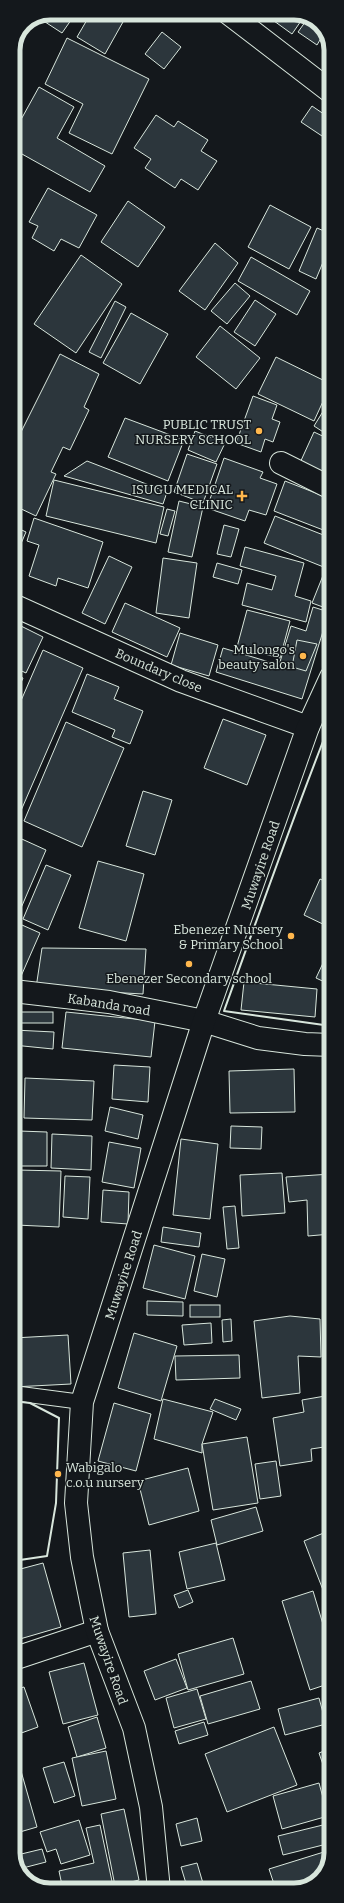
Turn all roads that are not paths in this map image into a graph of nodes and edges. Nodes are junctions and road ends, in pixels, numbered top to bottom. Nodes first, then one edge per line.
1 (237, 20) edge
2 (324, 87) edge
3 (281, 463) dead end
4 (324, 484) edge
5 (20, 608) edge
6 (324, 692) edge
7 (308, 727) junction
8 (20, 992) edge
9 (204, 1021) junction
10 (324, 1045) edge
11 (20, 1394) edge
12 (82, 1402) junction
13 (97, 1631) junction
14 (20, 1657) edge
15 (158, 1883) edge

1 - 2 street
3 - 4 street
5 - 7 street, Boundary close
6 - 7 street, Muwayire Road
7 - 9 street, Muwayire Road
8 - 9 street, Kabanda road
9 - 10 street, Kabanda road
9 - 12 street, Muwayire Road
11 - 12 lane
12 - 13 street, Muwayire Road
13 - 14 street
13 - 15 street, Muwayire Road

